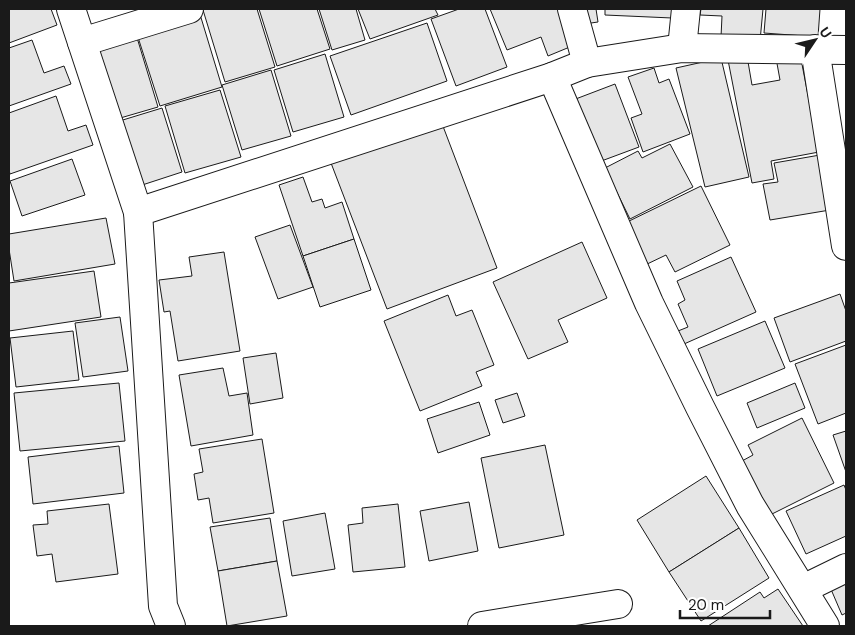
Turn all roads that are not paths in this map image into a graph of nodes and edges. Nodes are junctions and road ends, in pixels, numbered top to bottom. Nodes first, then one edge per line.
1 (70, 9) edge
2 (189, 9) edge
3 (572, 9) edge
4 (686, 9) edge
5 (82, 42) junction
6 (682, 48) junction
7 (815, 49) junction
8 (846, 50) edge
9 (587, 63) junction
10 (552, 77) junction
11 (138, 212) junction
12 (846, 246) edge
13 (846, 568) edge
14 (803, 589) junction
15 (618, 604) dead end
16 (171, 626) edge
17 (482, 626) edge
18 (824, 626) edge

1 - 5 street
2 - 5 street
3 - 9 street
4 - 6 street
5 - 11 street
6 - 7 street
6 - 9 street
7 - 8 street
7 - 12 street
9 - 10 street
10 - 11 street
10 - 14 street
11 - 16 street
13 - 14 street
14 - 18 street
15 - 17 street

